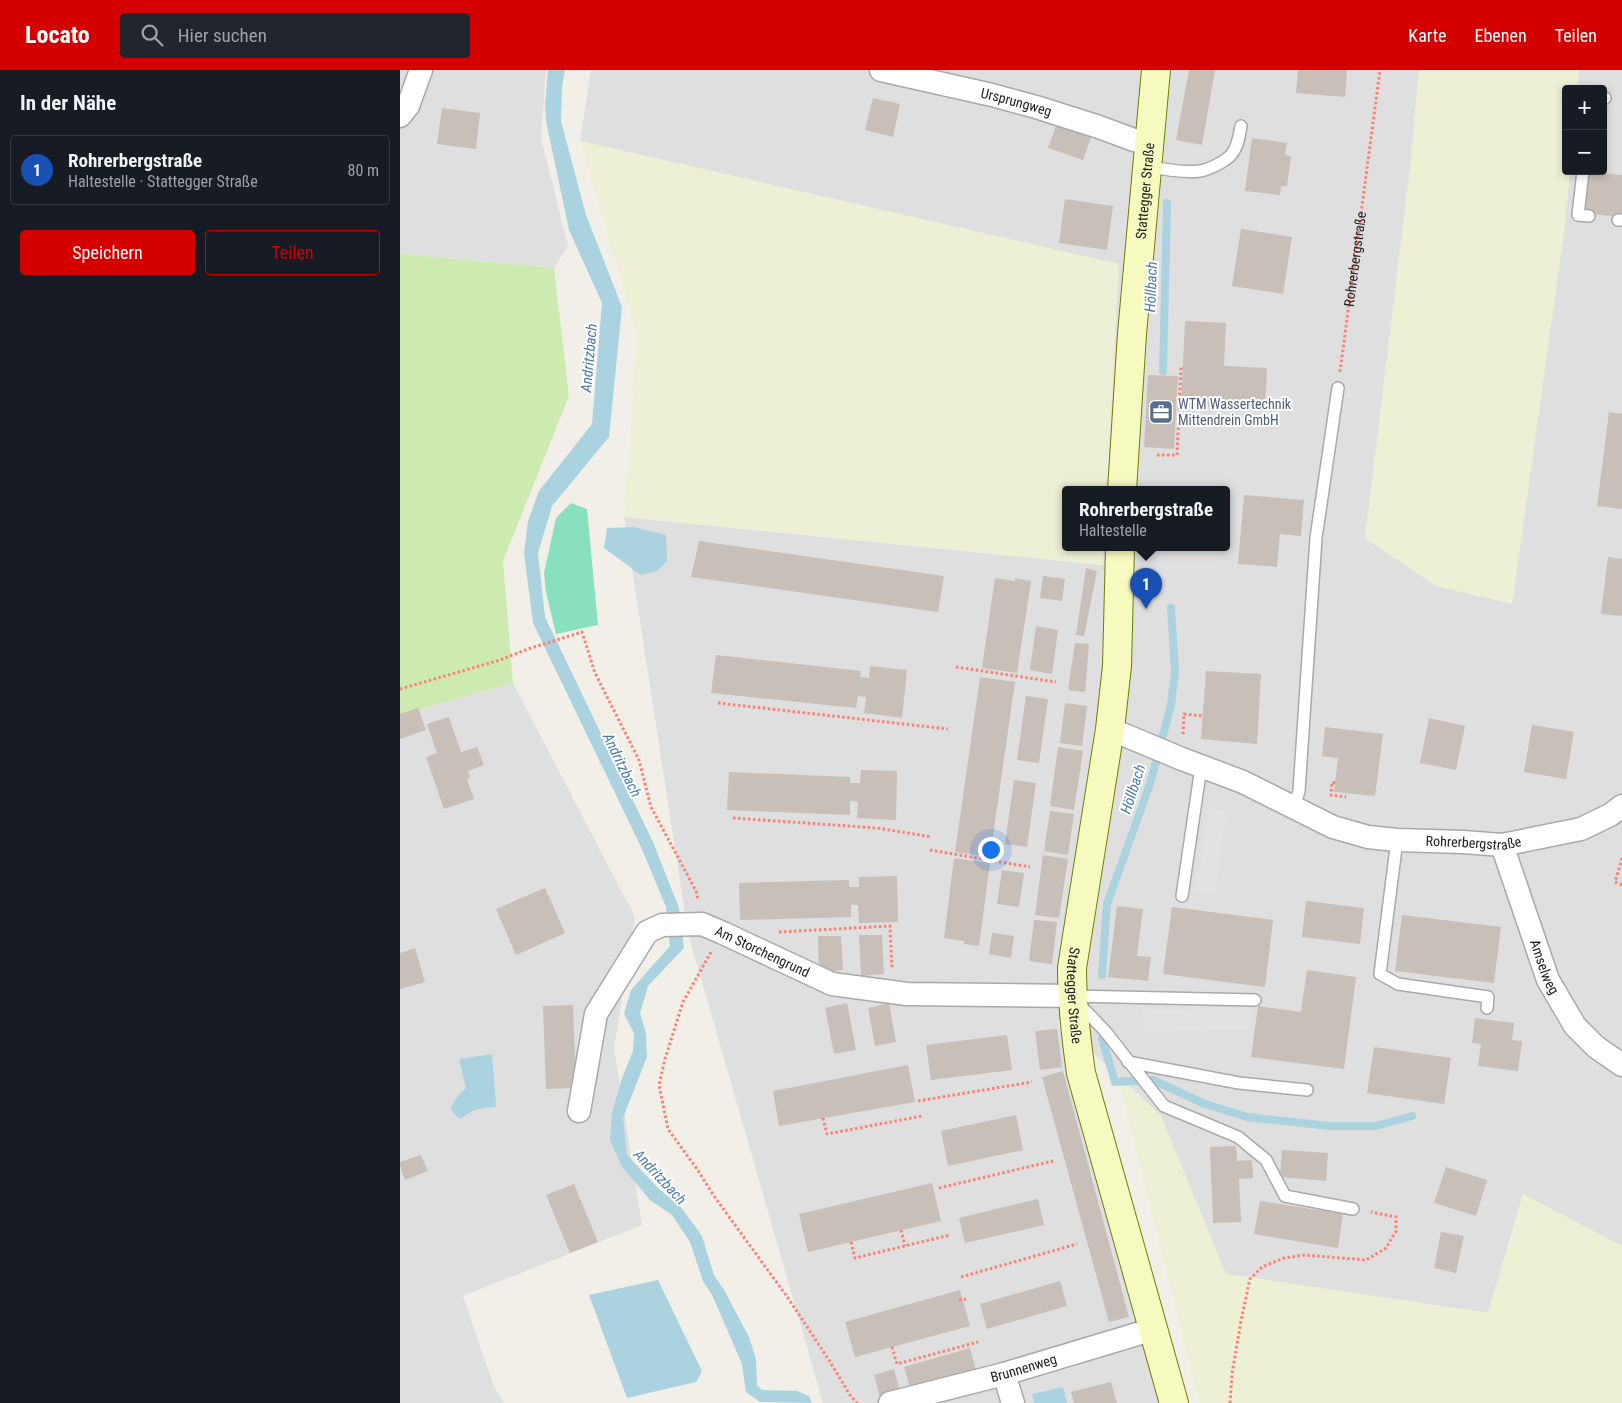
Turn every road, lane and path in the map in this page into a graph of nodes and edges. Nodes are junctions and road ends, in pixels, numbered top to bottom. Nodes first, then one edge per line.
1 (421, 70) edge
2 (881, 70) edge
3 (1156, 70) edge
4 (1380, 70) edge
5 (400, 116) edge
6 (1241, 126) dead end
7 (1147, 154) junction
8 (1583, 175) edge
9 (1588, 216) dead end
10 (1182, 368) dead end
11 (1338, 388) joint
12 (1157, 455) dead end
13 (1122, 486) edge
14 (1120, 551) edge
15 (956, 667) dead end
16 (1056, 682) dead end
17 (400, 689) edge
18 (718, 703) dead end
19 (1203, 716) dead end
20 (948, 729) dead end
21 (1110, 729) junction
22 (1183, 759) junction
23 (1335, 783) dead end
24 (1346, 797) dead end
25 (1622, 806) edge
26 (1294, 807) junction
27 (733, 818) dead end
28 (932, 838) dead end
29 (1397, 840) junction
30 (1502, 845) junction
31 (930, 850) dead end
32 (1622, 858) edge
33 (1030, 867) dead end
34 (1622, 885) edge
35 (1182, 896) dead end
36 (696, 925) junction
37 (723, 932) junction
38 (772, 932) dead end
39 (893, 992) junction
40 (1072, 996) junction
41 (1255, 1000) dead end
42 (1487, 1008) dead end
43 (1128, 1062) junction
44 (1622, 1065) edge
45 (1032, 1082) dead end
46 (1307, 1090) dead end
47 (918, 1101) dead end
48 (579, 1111) dead end
49 (922, 1116) dead end
50 (824, 1118) dead end
51 (1053, 1161) dead end
52 (939, 1188) dead end
53 (1353, 1209) joint
54 (901, 1230) dead end
55 (950, 1235) dead end
56 (852, 1242) dead end
57 (1077, 1244) dead end
58 (905, 1246) junction
59 (961, 1277) dead end
60 (966, 1299) dead end
61 (959, 1300) dead end
62 (1154, 1329) junction
63 (978, 1342) dead end
64 (892, 1347) dead end
65 (1004, 1374) junction
66 (857, 1403) edge
67 (890, 1403) edge
68 (1013, 1403) edge
69 (1174, 1403) edge
70 (1230, 1403) edge

1 - 5 street
2 - 7 street, Ursprungweg
3 - 7 main road, Stattegger Straße
4 - 11 path, Rohrerbergstraße
6 - 7 lane
7 - 13 main road, Stattegger Straße
8 - 9 lane
10 - 12 path
11 - 26 lane
14 - 21 main road, Stattegger Straße
15 - 16 path
17 - 36 path
18 - 20 path
19 - 22 path
21 - 22 street, Rohrerbergstraße
21 - 40 main road, Stattegger Straße
22 - 26 street, Rohrerbergstraße
22 - 35 lane
23 - 24 path
25 - 30 street, Rohrerbergstraße
26 - 29 street, Rohrerbergstraße
27 - 28 path
29 - 30 street, Rohrerbergstraße
29 - 42 lane
30 - 44 street, Amselweg
31 - 33 path
32 - 34 path
36 - 37 street, Am Storchengrund
36 - 48 street, Am Storchengrund
37 - 39 street, Am Storchengrund
37 - 66 path
38 - 39 path
39 - 40 street, Am Storchengrund
40 - 41 lane
40 - 43 lane
40 - 62 main road, Stattegger Straße
43 - 46 lane
43 - 53 lane
45 - 47 path
49 - 50 path
51 - 52 path
53 - 70 path
54 - 58 path
55 - 58 path
56 - 58 path
57 - 59 path
60 - 61 path
62 - 65 street, Brunnenweg
62 - 69 main road, Stattegger Straße
63 - 64 path
65 - 67 street, Brunnenweg
65 - 68 street

